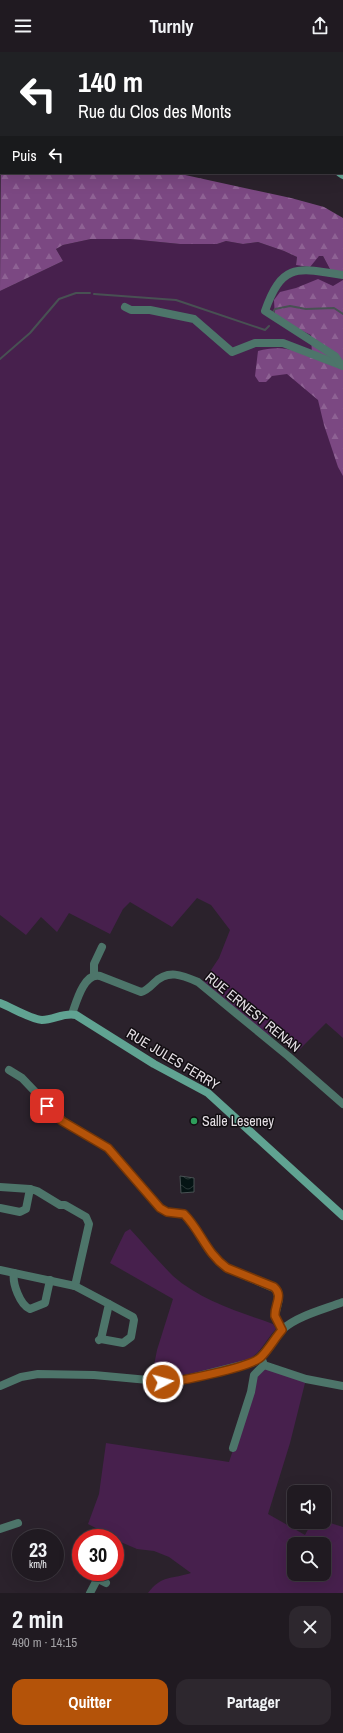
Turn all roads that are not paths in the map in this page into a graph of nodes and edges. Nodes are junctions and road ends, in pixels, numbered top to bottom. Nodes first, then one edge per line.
1 (343, 275) edge
2 (125, 307) dead end
3 (342, 366) edge
4 (102, 947) dead end
5 (94, 975) junction
6 (0, 1003) edge
7 (72, 1014) junction
8 (9, 1070) dead end
9 (343, 1104) edge
10 (0, 1187) edge
11 (30, 1189) junction
12 (0, 1208) edge
13 (343, 1216) edge
14 (0, 1270) edge
15 (14, 1273) junction
16 (50, 1280) junction
17 (75, 1286) junction
18 (343, 1302) edge
19 (109, 1304) junction
20 (282, 1330) junction
21 (263, 1361) junction
22 (0, 1386) edge
23 (343, 1386) edge
24 (233, 1448) dead end
25 (18, 1523) dead end
26 (0, 1529) edge
27 (97, 1581) edge
28 (90, 1593) edge

1 - 3 street
2 - 3 street
4 - 5 street
5 - 7 street
5 - 9 street, RUE ERNEST RENAN
6 - 7 street
7 - 13 street, RUE JULES FERRY
8 - 20 street
10 - 11 street
11 - 12 street
11 - 17 street
14 - 15 street
15 - 16 street
15 - 16 street
16 - 17 street
17 - 19 street
18 - 20 street
19 - 19 street
20 - 21 street
21 - 22 street
21 - 23 street
21 - 24 street
25 - 26 street
27 - 28 street

